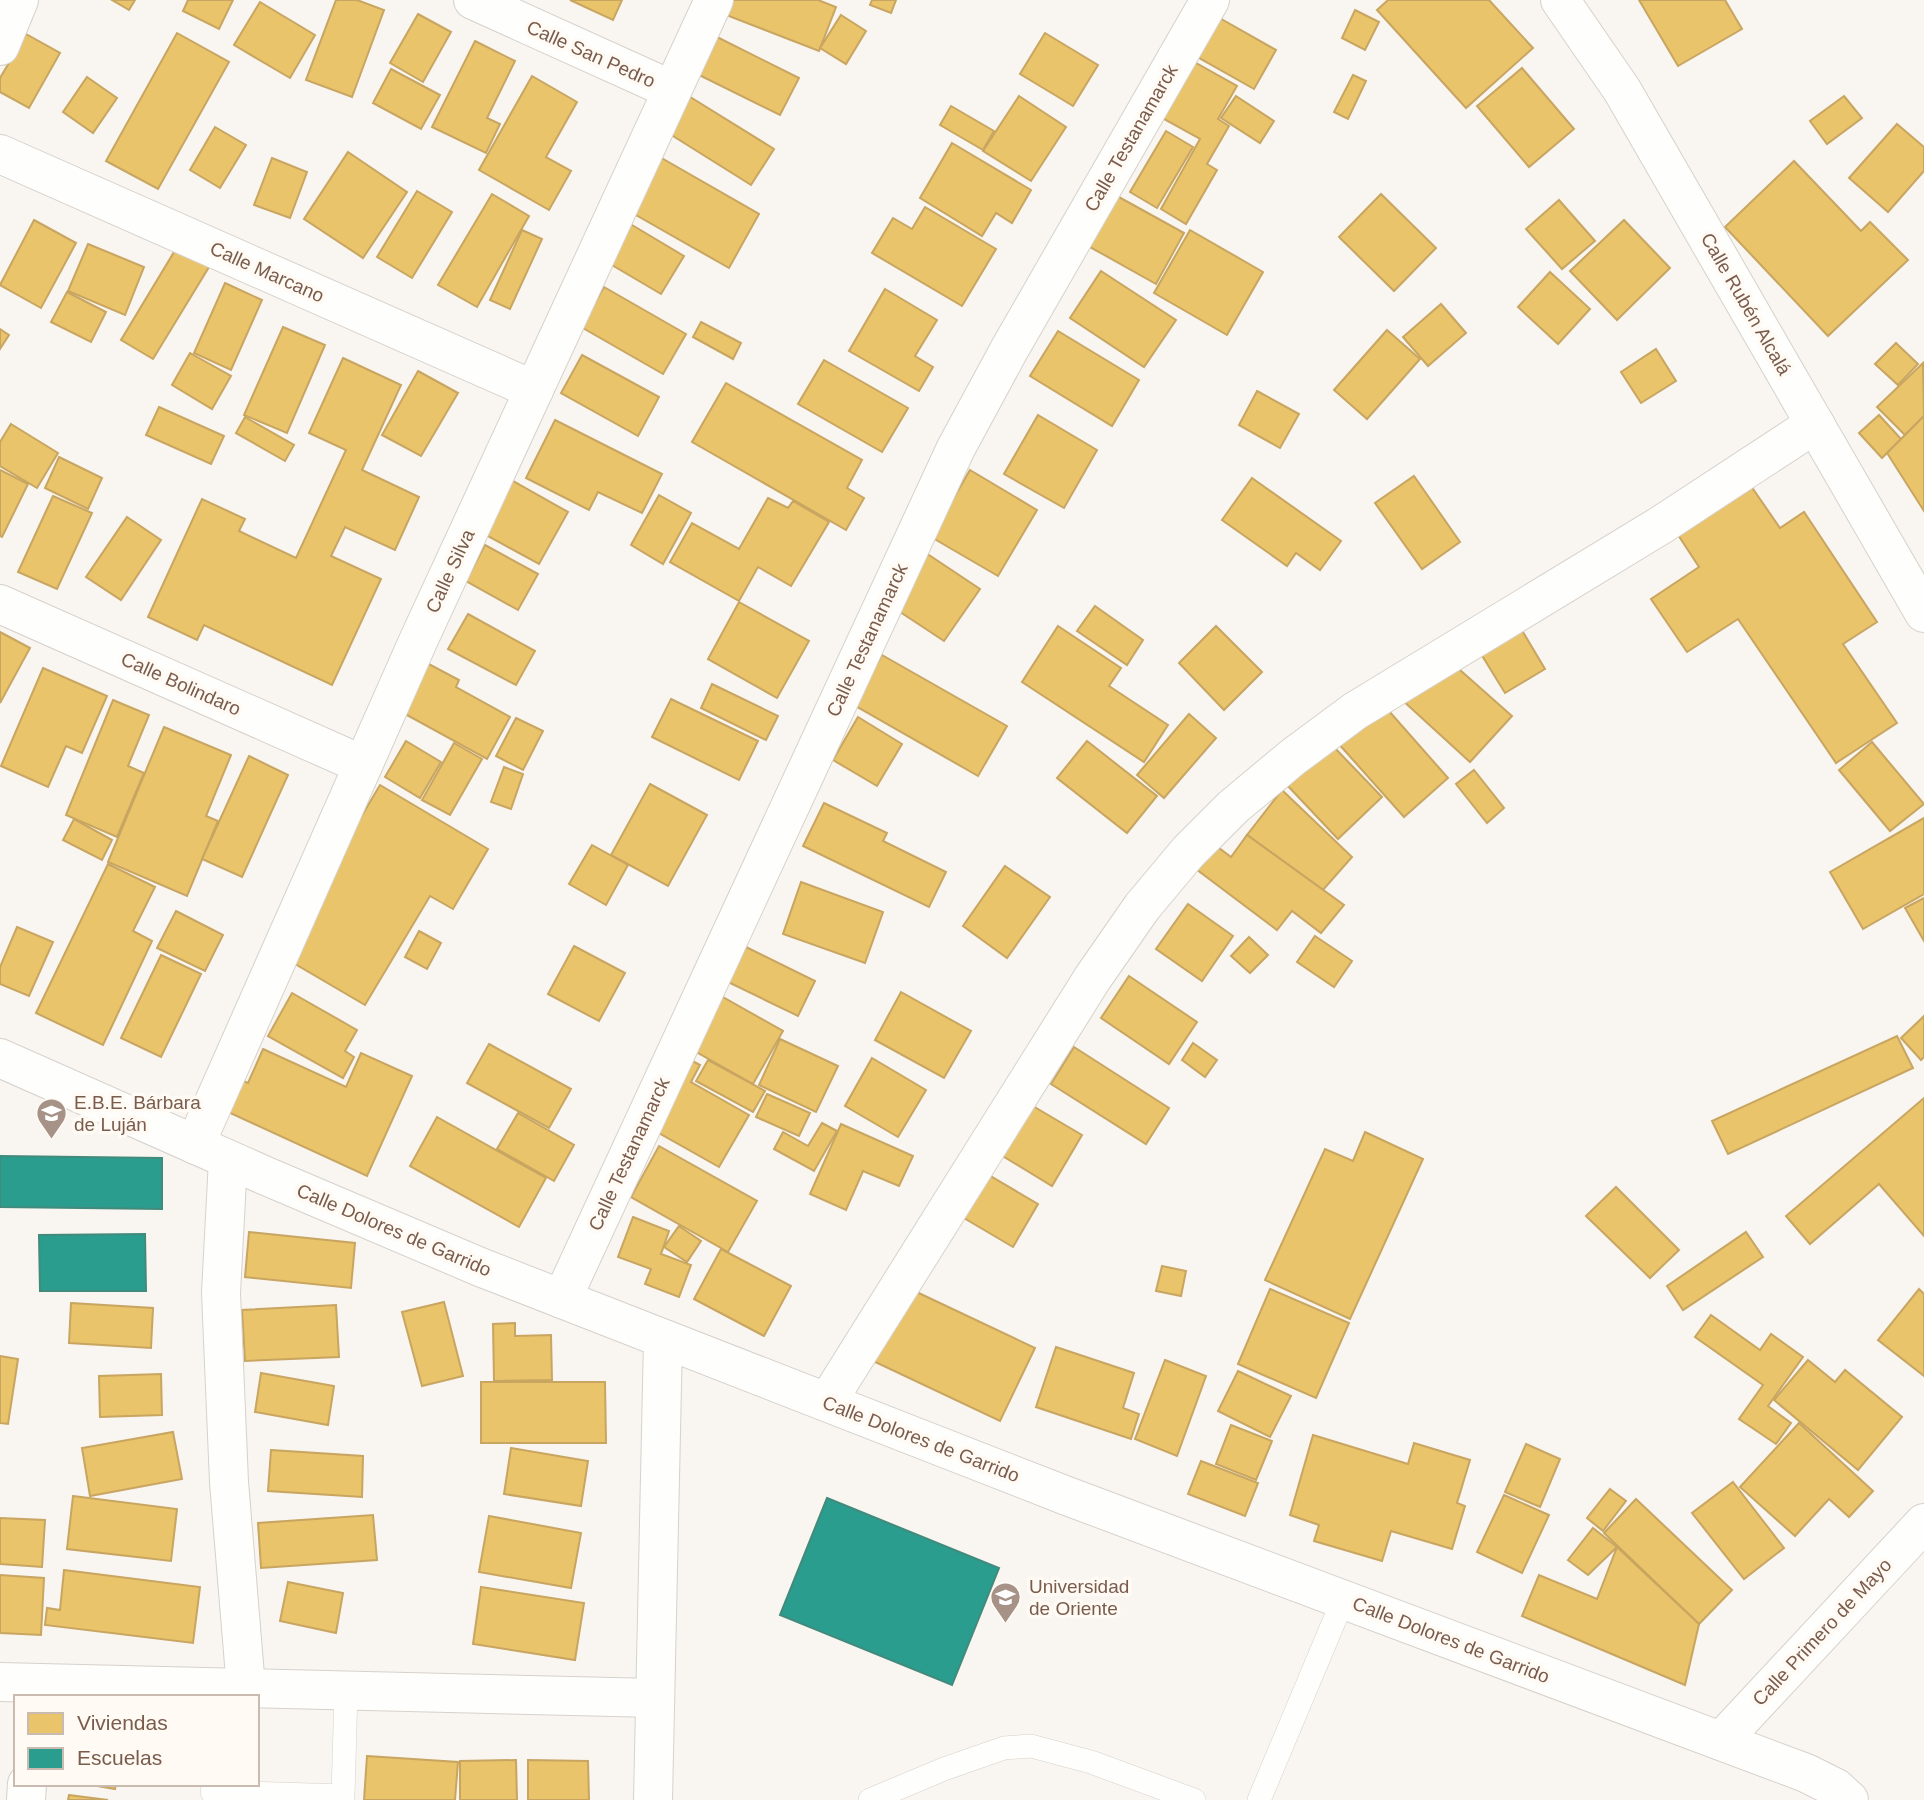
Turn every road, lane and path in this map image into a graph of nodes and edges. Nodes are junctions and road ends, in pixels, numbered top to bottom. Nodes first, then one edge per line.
1 (19, 0) edge
2 (473, 0) edge
3 (714, 0) edge
4 (1210, 0) edge
5 (1560, 0) edge
6 (0, 46) edge
7 (672, 90) junction
8 (0, 154) edge
9 (534, 390) junction
10 (1815, 424) junction
11 (0, 604) edge
12 (1924, 613) edge
13 (363, 765) junction
14 (0, 1058) edge
15 (211, 1152) junction
16 (562, 1299) junction
17 (663, 1339) junction
18 (827, 1402) junction
19 (1924, 1523) edge
20 (1343, 1600) junction
21 (19, 1687) edge
22 (246, 1688) junction
23 (346, 1691) junction
24 (655, 1698) junction
25 (1721, 1741) junction
26 (212, 1792) dead end
27 (653, 1800) edge
28 (870, 1800) edge
29 (1194, 1800) edge
30 (1259, 1800) edge
31 (1849, 1800) edge

1 - 6 street
2 - 7 street, Calle San Pedro
3 - 7 street, Calle Silva
4 - 16 street, Calle Testanamarck
5 - 10 street, Calle Rubén Alcalá
7 - 9 street, Calle Silva
8 - 9 street, Calle Marcano
9 - 13 street, Calle Silva
10 - 12 street, Calle Rubén Alcalá
10 - 18 street
11 - 13 street, Calle Bolindaro
13 - 15 street, Calle Silva
14 - 15 street, Calle Dolores de Garrido
15 - 16 street, Calle Dolores de Garrido
15 - 22 street
16 - 17 street, Calle Dolores de Garrido
17 - 18 street, Calle Dolores de Garrido
17 - 24 street
18 - 20 street, Calle Dolores de Garrido
19 - 25 street, Calle Primero de Mayo
20 - 25 street, Calle Dolores de Garrido
20 - 30 lane
21 - 22 street
22 - 23 street
23 - 24 street
23 - 26 lane
24 - 27 street
25 - 31 street, Calle Dolores de Garrido
28 - 29 lane

